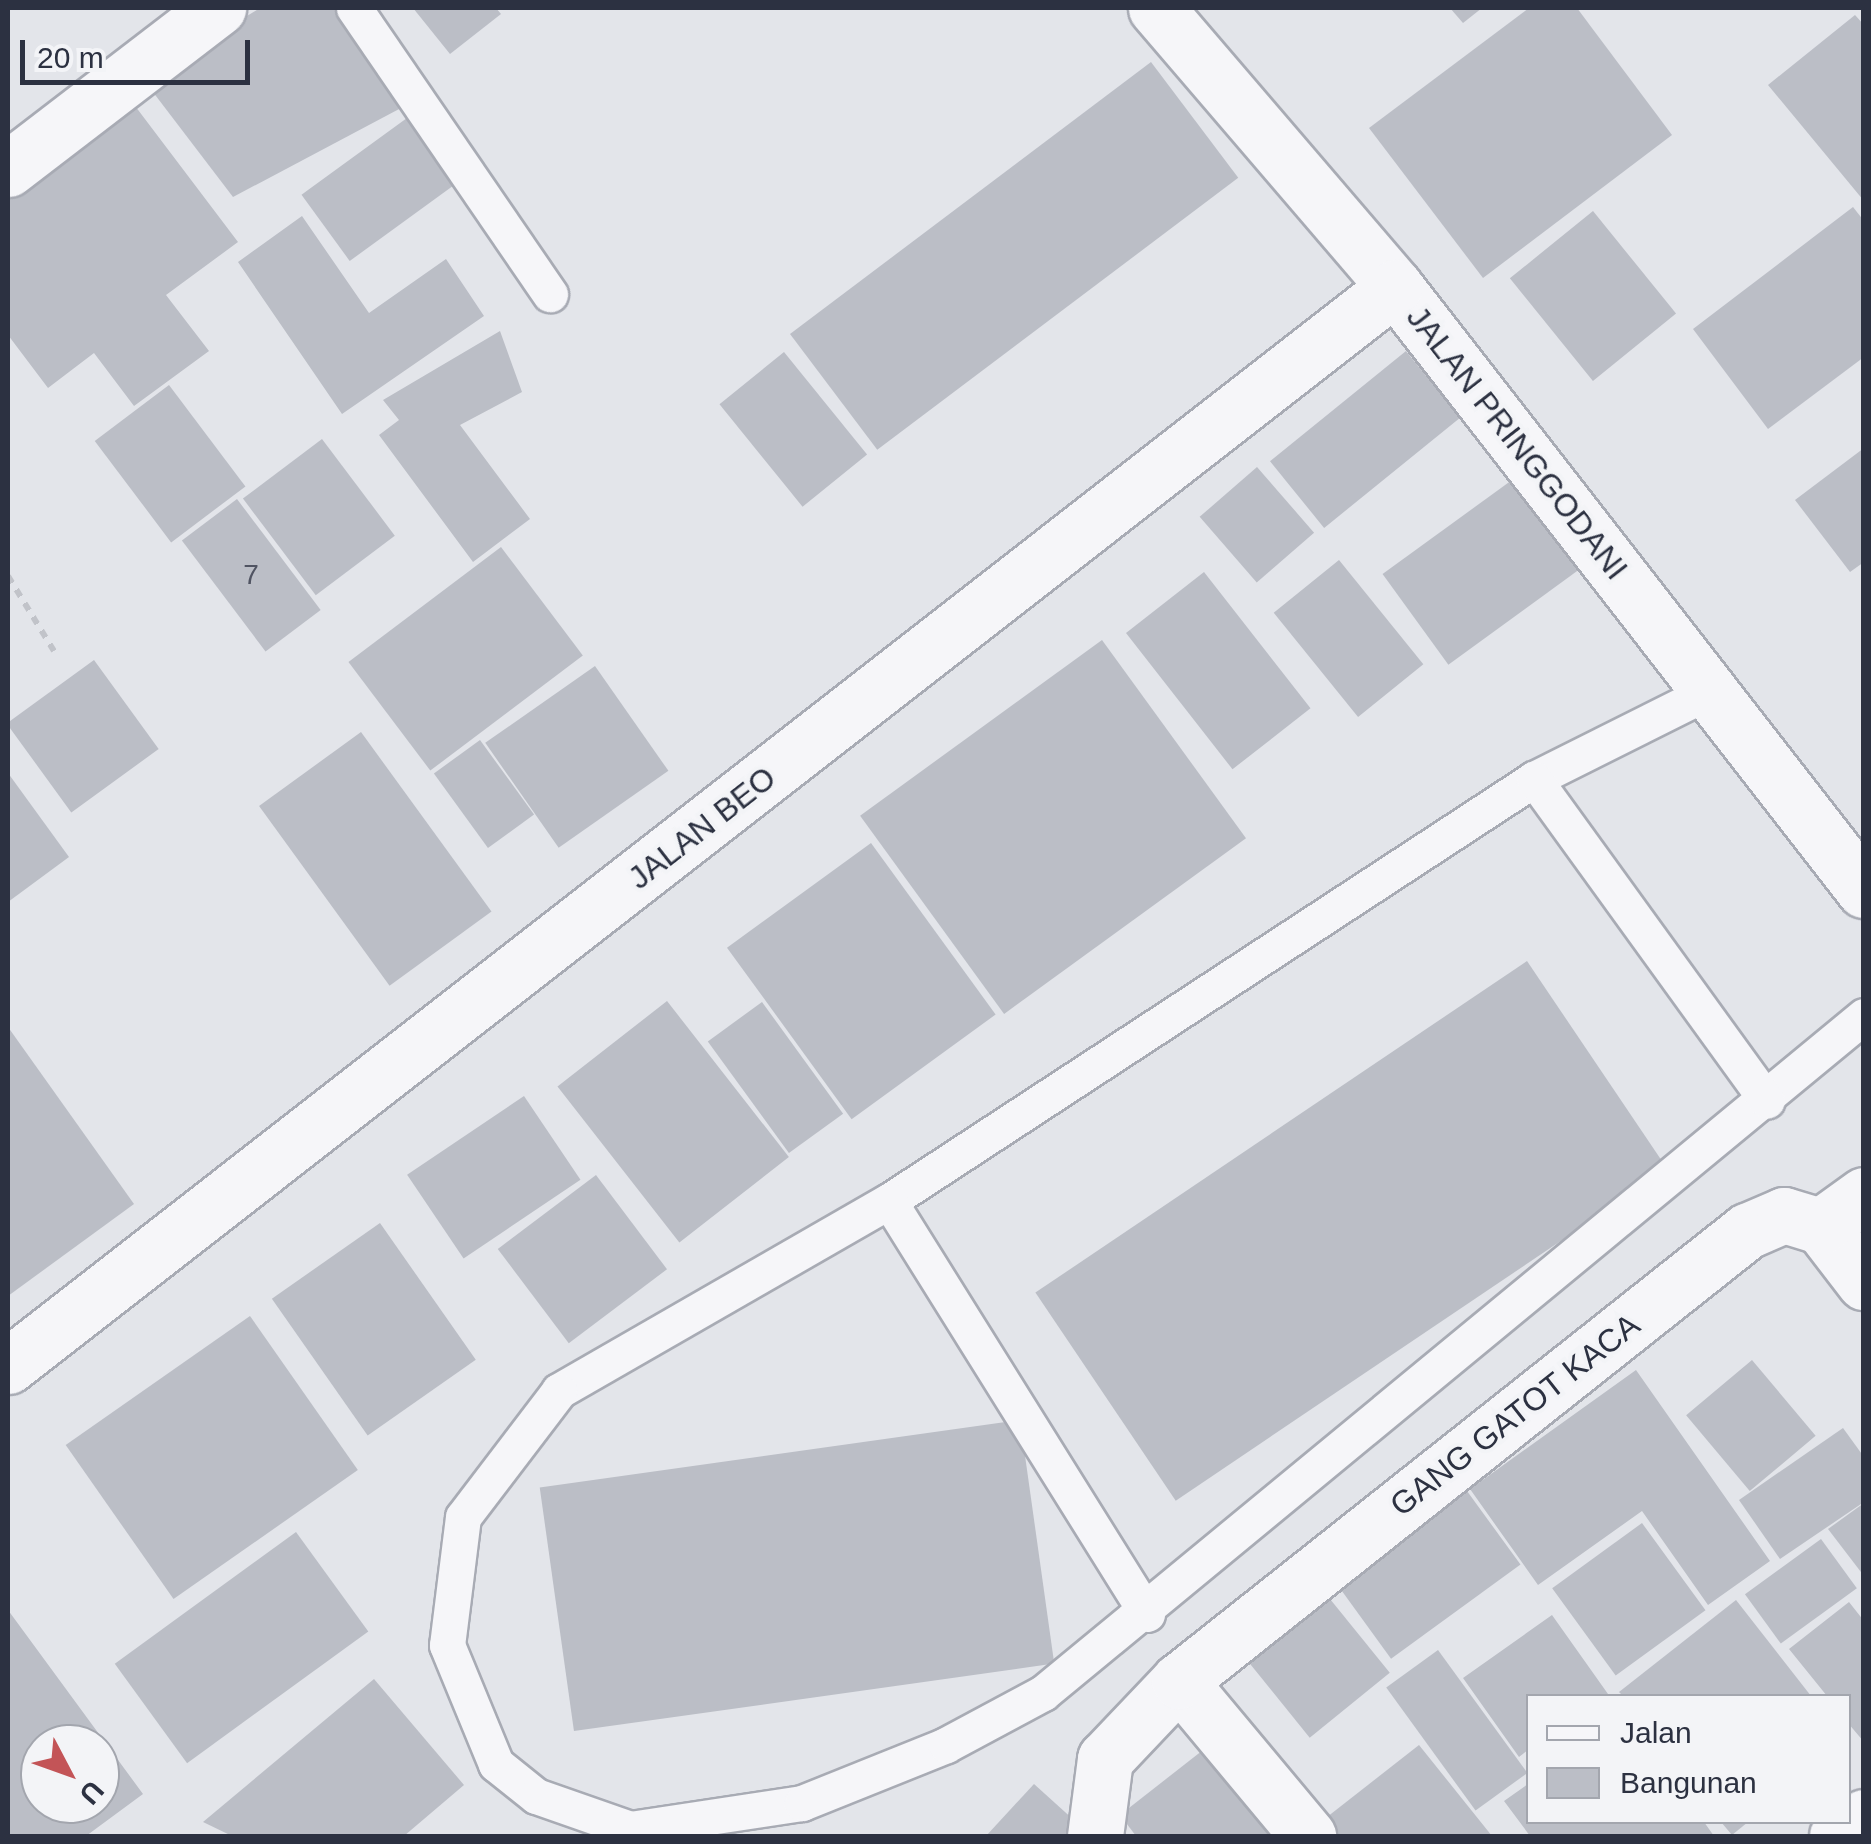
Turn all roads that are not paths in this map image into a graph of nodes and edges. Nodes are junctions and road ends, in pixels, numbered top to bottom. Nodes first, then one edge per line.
1 (218, 8) edge
2 (354, 8) edge
3 (1156, 8) edge
4 (8, 169) edge
5 (1394, 287) junction
6 (550, 294) dead end
7 (1712, 690) junction
8 (1534, 779) junction
9 (1864, 890) edge
10 (1864, 1016) edge
11 (1767, 1101) junction
12 (889, 1201) junction
13 (1842, 1211) edge
14 (1864, 1282) edge
15 (8, 1366) edge
16 (1147, 1614) junction
17 (1179, 1681) junction
18 (1864, 1817) edge
19 (1095, 1836) edge
20 (1308, 1836) edge
21 (1837, 1836) edge

1 - 4 street
2 - 6 lane
3 - 5 street, JALAN PRINGGODANI
5 - 7 street, JALAN PRINGGODANI
5 - 15 street, JALAN BEO
7 - 8 lane
7 - 9 street, JALAN PRINGGODANI
8 - 11 lane
8 - 12 lane
10 - 11 lane
11 - 16 lane
12 - 16 lane
12 - 16 lane
13 - 14 street
13 - 17 street, GANG GATOT KACA
17 - 19 street, GANG GATOT KACA
17 - 20 street
18 - 21 street

